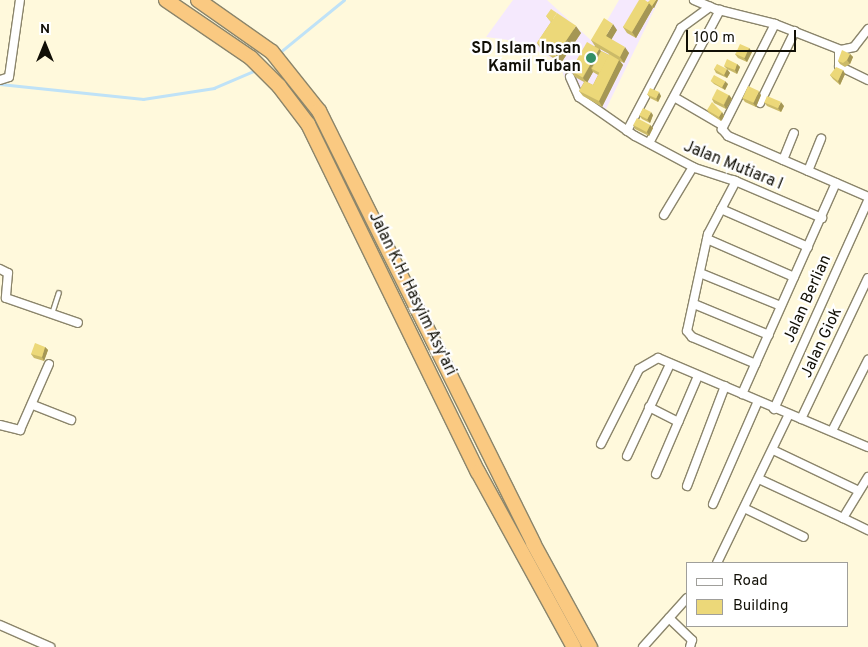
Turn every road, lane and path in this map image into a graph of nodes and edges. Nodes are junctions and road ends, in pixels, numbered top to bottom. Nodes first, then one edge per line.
1 (20, 0) edge
2 (166, 0) edge
3 (198, 0) edge
4 (694, 0) edge
5 (180, 6) edge
6 (710, 7) junction
7 (720, 10) junction
8 (775, 24) junction
9 (868, 29) edge
10 (795, 31) junction
11 (839, 50) junction
12 (570, 77) edge
13 (868, 80) edge
14 (2, 81) edge
15 (674, 97) junction
16 (760, 103) dead end
17 (722, 124) junction
18 (627, 131) junction
19 (794, 134) dead end
20 (821, 138) dead end
21 (649, 144) junction
22 (783, 160) junction
23 (693, 167) junction
24 (808, 172) junction
25 (736, 181) junction
26 (836, 183) junction
27 (868, 199) edge
28 (721, 209) junction
29 (664, 215) dead end
30 (822, 218) junction
31 (706, 239) junction
32 (808, 247) junction
33 (0, 269) edge
34 (700, 273) junction
35 (794, 277) junction
36 (868, 278) edge
37 (59, 293) dead end
38 (694, 304) junction
39 (781, 306) junction
40 (52, 314) junction
41 (78, 323) dead end
42 (769, 335) junction
43 (868, 360) edge
44 (49, 364) dead end
45 (670, 364) junction
46 (756, 364) junction
47 (698, 376) junction
48 (725, 386) junction
49 (742, 394) junction
50 (758, 401) junction
51 (33, 405) junction
52 (649, 407) junction
53 (774, 409) junction
54 (789, 414) junction
55 (801, 419) junction
56 (71, 420) dead end
57 (678, 422) junction
58 (0, 425) edge
59 (832, 431) junction
60 (868, 436) edge
61 (601, 444) dead end
62 (866, 446) edge
63 (773, 450) junction
64 (627, 456) dead end
65 (656, 474) dead end
66 (868, 477) edge
67 (759, 479) junction
68 (687, 486) dead end
69 (859, 491) junction
70 (713, 504) dead end
71 (746, 509) junction
72 (842, 518) junction
73 (868, 530) edge
74 (804, 537) dead end
75 (718, 562) edge
76 (686, 599) edge
77 (669, 618) junction
78 (0, 625) edge
79 (50, 647) edge
80 (574, 647) edge
81 (590, 647) edge
82 (643, 647) edge
83 (690, 647) edge

1 - 14 street
2 - 5 highway, Jalan K.H. Hasyim Asy'ari
3 - 81 highway, Jalan K.H. Hasyim Asy'ari
4 - 6 street
5 - 80 highway, Jalan K.H. Hasyim Asy'ari
6 - 7 street
6 - 18 street
7 - 8 street
7 - 15 street
8 - 10 street
8 - 17 street
9 - 11 street
10 - 11 street
10 - 16 street
11 - 13 street
12 - 18 street, Jalan Mutiara I
15 - 17 street
15 - 21 street
17 - 22 street
18 - 21 street, Jalan Mutiara I
19 - 22 street
20 - 24 street
21 - 23 street, Jalan Mutiara I
22 - 24 street
23 - 25 street, Jalan Mutiara I
23 - 29 street
24 - 26 street
25 - 28 street
25 - 30 street, Jalan Mutiara I
26 - 27 street
26 - 30 street
27 - 53 street, Jalan Berlian
28 - 31 street
28 - 32 street
30 - 32 street
31 - 34 street
31 - 35 street
32 - 35 street
33 - 40 street
34 - 38 street
34 - 39 street
35 - 39 street
36 - 55 street, Jalan Giok
37 - 40 lane
38 - 42 street
38 - 46 street
39 - 42 street
40 - 41 street
42 - 46 street
43 - 59 street
44 - 51 street
45 - 47 street
45 - 52 street
45 - 61 street
46 - 49 street
47 - 48 street
47 - 57 street
48 - 49 street
48 - 68 street
49 - 50 street
50 - 53 street
50 - 70 street
51 - 56 street
51 - 58 street
52 - 57 street
52 - 64 street
53 - 54 street
54 - 55 street
54 - 63 street
55 - 59 street
57 - 65 street
59 - 62 street
60 - 62 street
63 - 67 street
63 - 69 street
66 - 69 street
67 - 71 street
67 - 72 street
69 - 72 street
71 - 74 street
71 - 75 street
72 - 73 street
76 - 77 street
77 - 82 street
77 - 83 street
78 - 79 street

